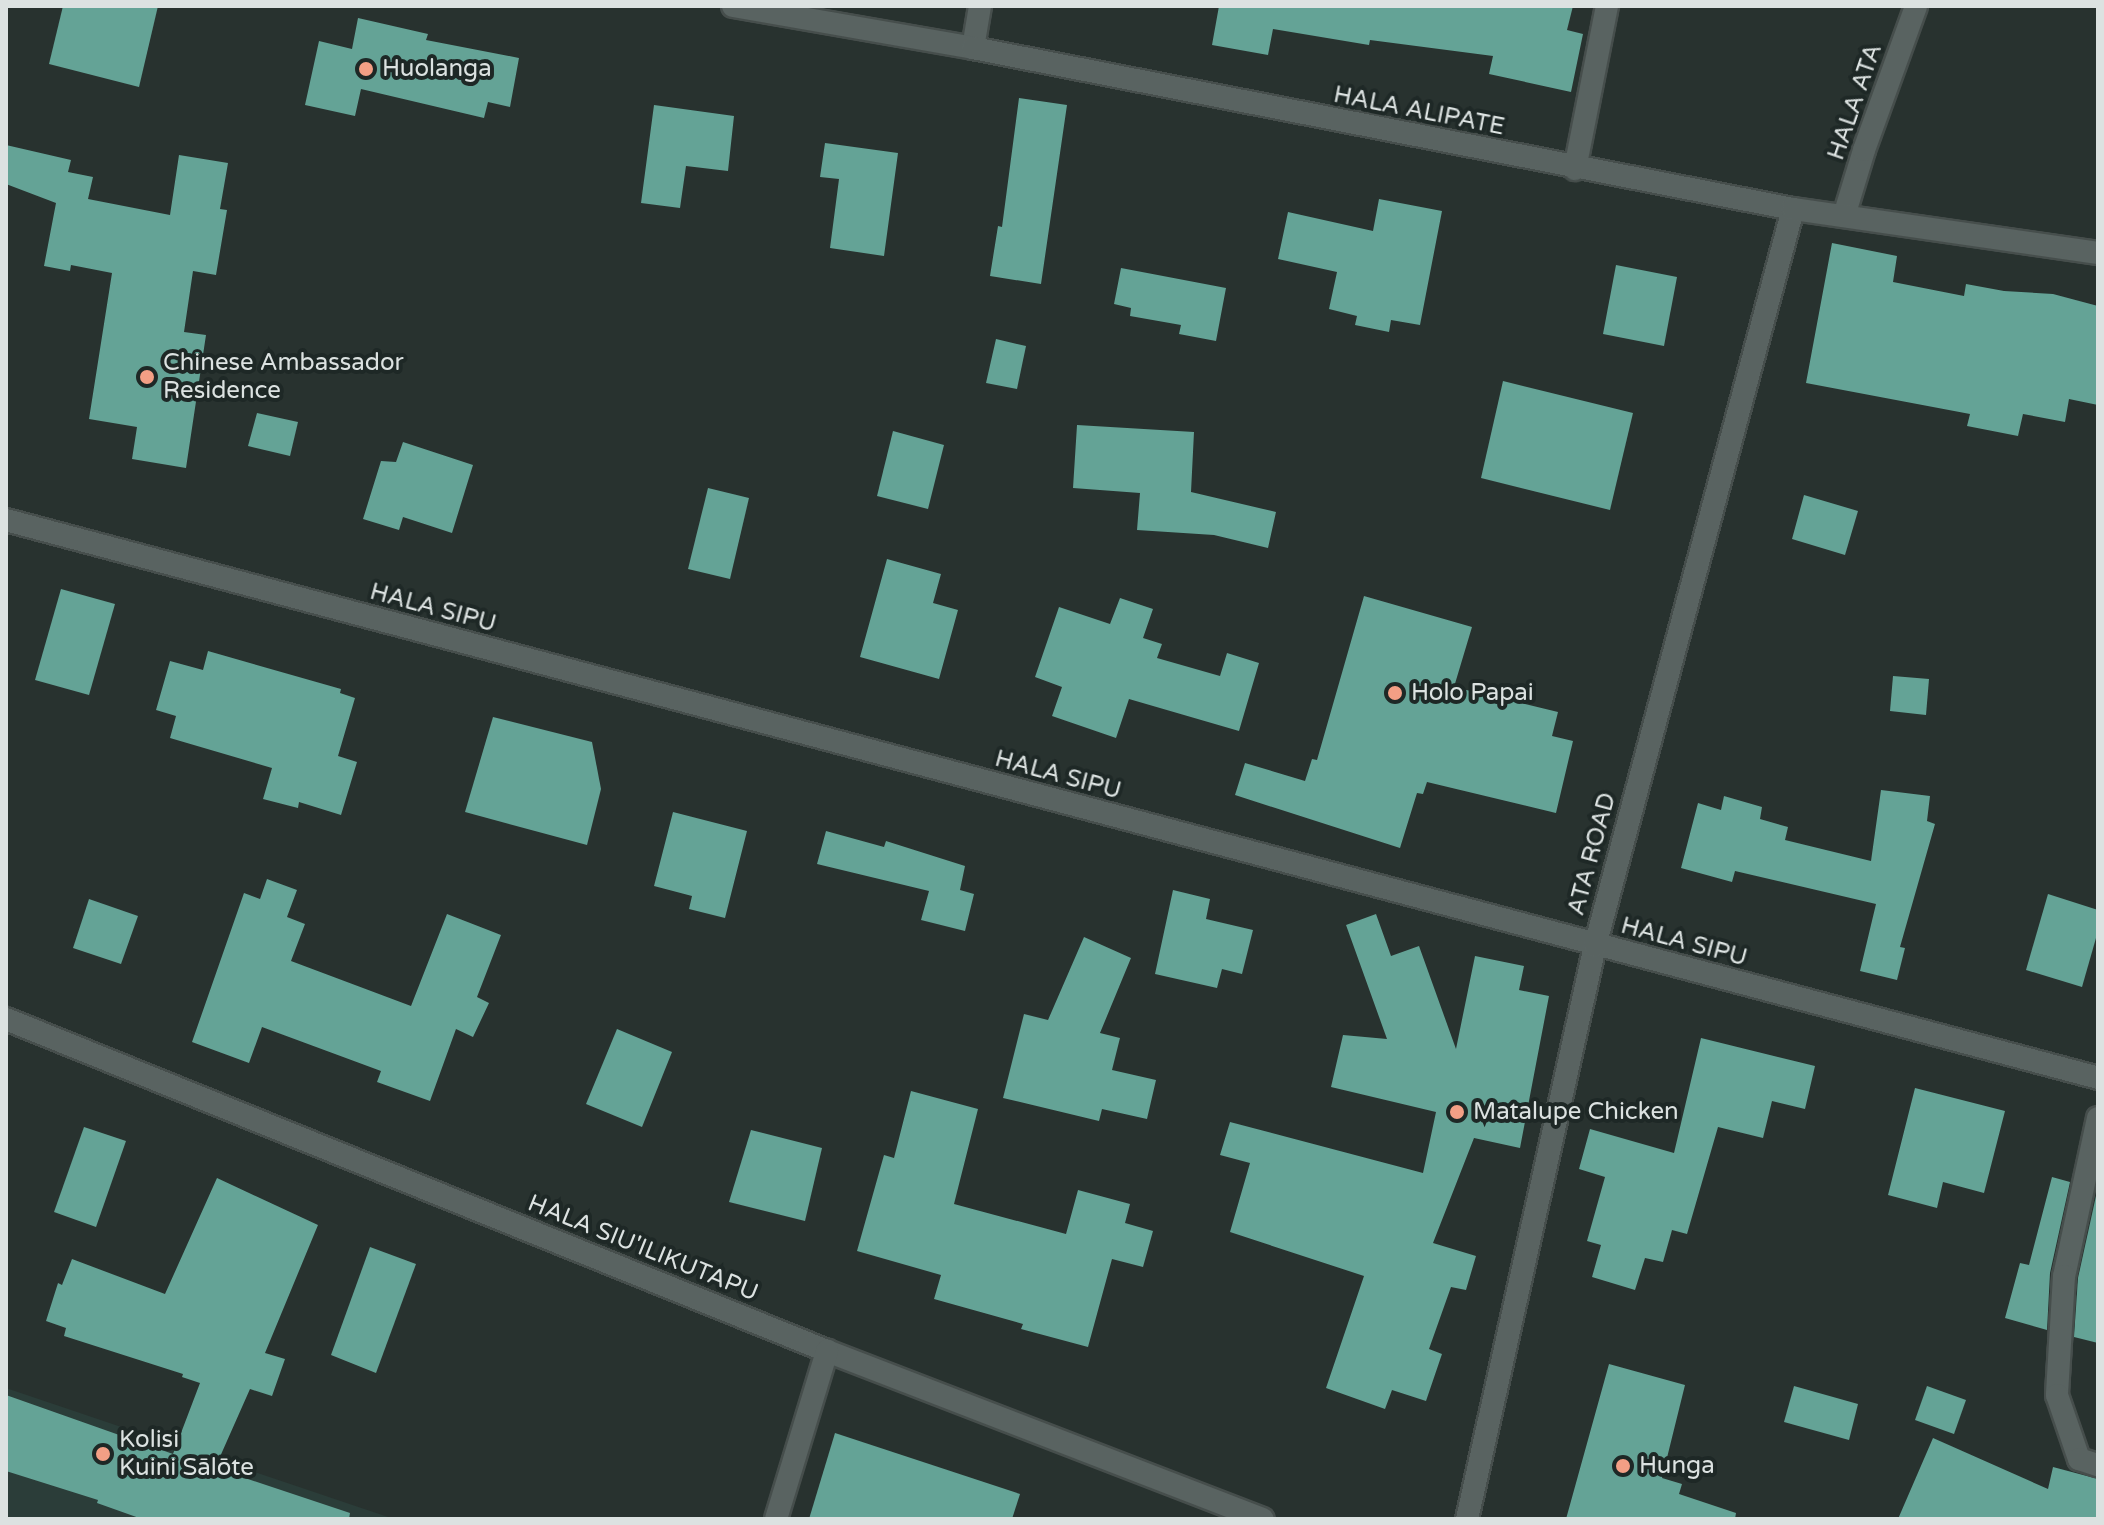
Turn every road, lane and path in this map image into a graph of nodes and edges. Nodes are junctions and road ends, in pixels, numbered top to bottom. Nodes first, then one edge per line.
1 (733, 6) edge
2 (980, 6) edge
3 (1607, 6) edge
4 (1916, 6) edge
5 (973, 48) junction
6 (1575, 169) junction
7 (1793, 209) junction
8 (1844, 216) junction
9 (2098, 253) edge
10 (6, 520) edge
11 (1595, 946) junction
12 (6, 1019) edge
13 (2098, 1078) edge
14 (2098, 1118) edge
15 (827, 1351) junction
16 (2098, 1465) edge
17 (776, 1519) edge
18 (1263, 1519) edge
19 (1467, 1519) edge

1 - 5 street, HALA ALIPATE
2 - 5 street
3 - 6 street
4 - 8 street, HALA ATA
5 - 6 street, HALA ALIPATE
6 - 7 street, HALA ALIPATE
7 - 8 street, HALA ALIPATE
7 - 11 street, ATA ROAD
8 - 9 street, HALA ALIPATE
10 - 11 street, HALA SIPU
11 - 13 street, HALA SIPU
11 - 19 street, ATA ROAD
12 - 15 street, HALA SIU'ILIKUTAPU
14 - 16 street
15 - 17 street
15 - 18 street, HALA SIU'ILIKUTAPU

